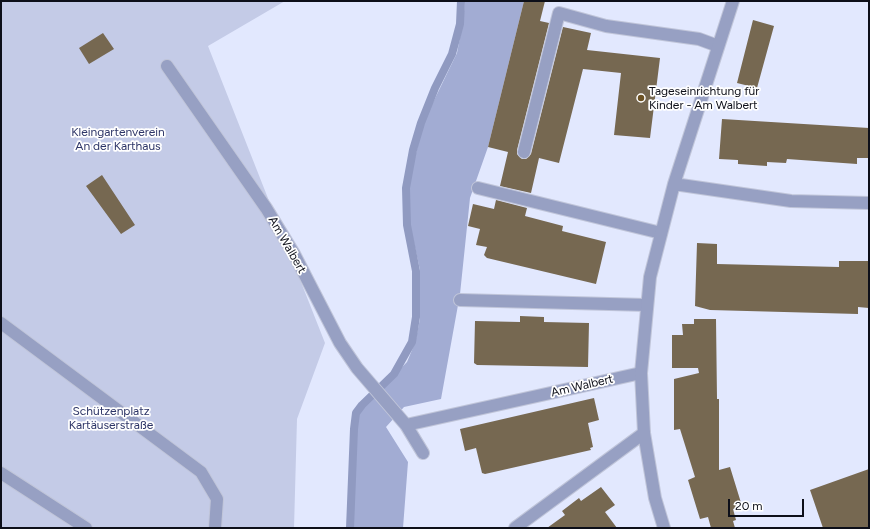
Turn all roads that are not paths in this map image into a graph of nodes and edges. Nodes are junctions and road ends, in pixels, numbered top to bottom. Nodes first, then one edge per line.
1 (733, 1) edge
2 (718, 46) junction
3 (167, 66) dead end
4 (524, 152) dead end
5 (674, 184) junction
6 (478, 188) dead end
7 (869, 203) edge
8 (661, 234) junction
9 (460, 300) dead end
10 (647, 305) junction
11 (1, 323) edge
12 (641, 372) junction
13 (406, 425) junction
14 (644, 433) junction
15 (423, 453) dead end
16 (1, 473) edge
17 (86, 528) edge
18 (215, 528) edge
19 (515, 528) edge
20 (664, 528) edge

1 - 2 street
2 - 4 street
2 - 5 street
3 - 13 street, Am Walbert
5 - 7 street
5 - 8 street
6 - 8 street
8 - 10 street
9 - 10 street
10 - 12 street
11 - 18 street
12 - 13 street, Am Walbert
12 - 14 street
13 - 15 street, Am Walbert
14 - 19 street
14 - 20 street
16 - 17 street

